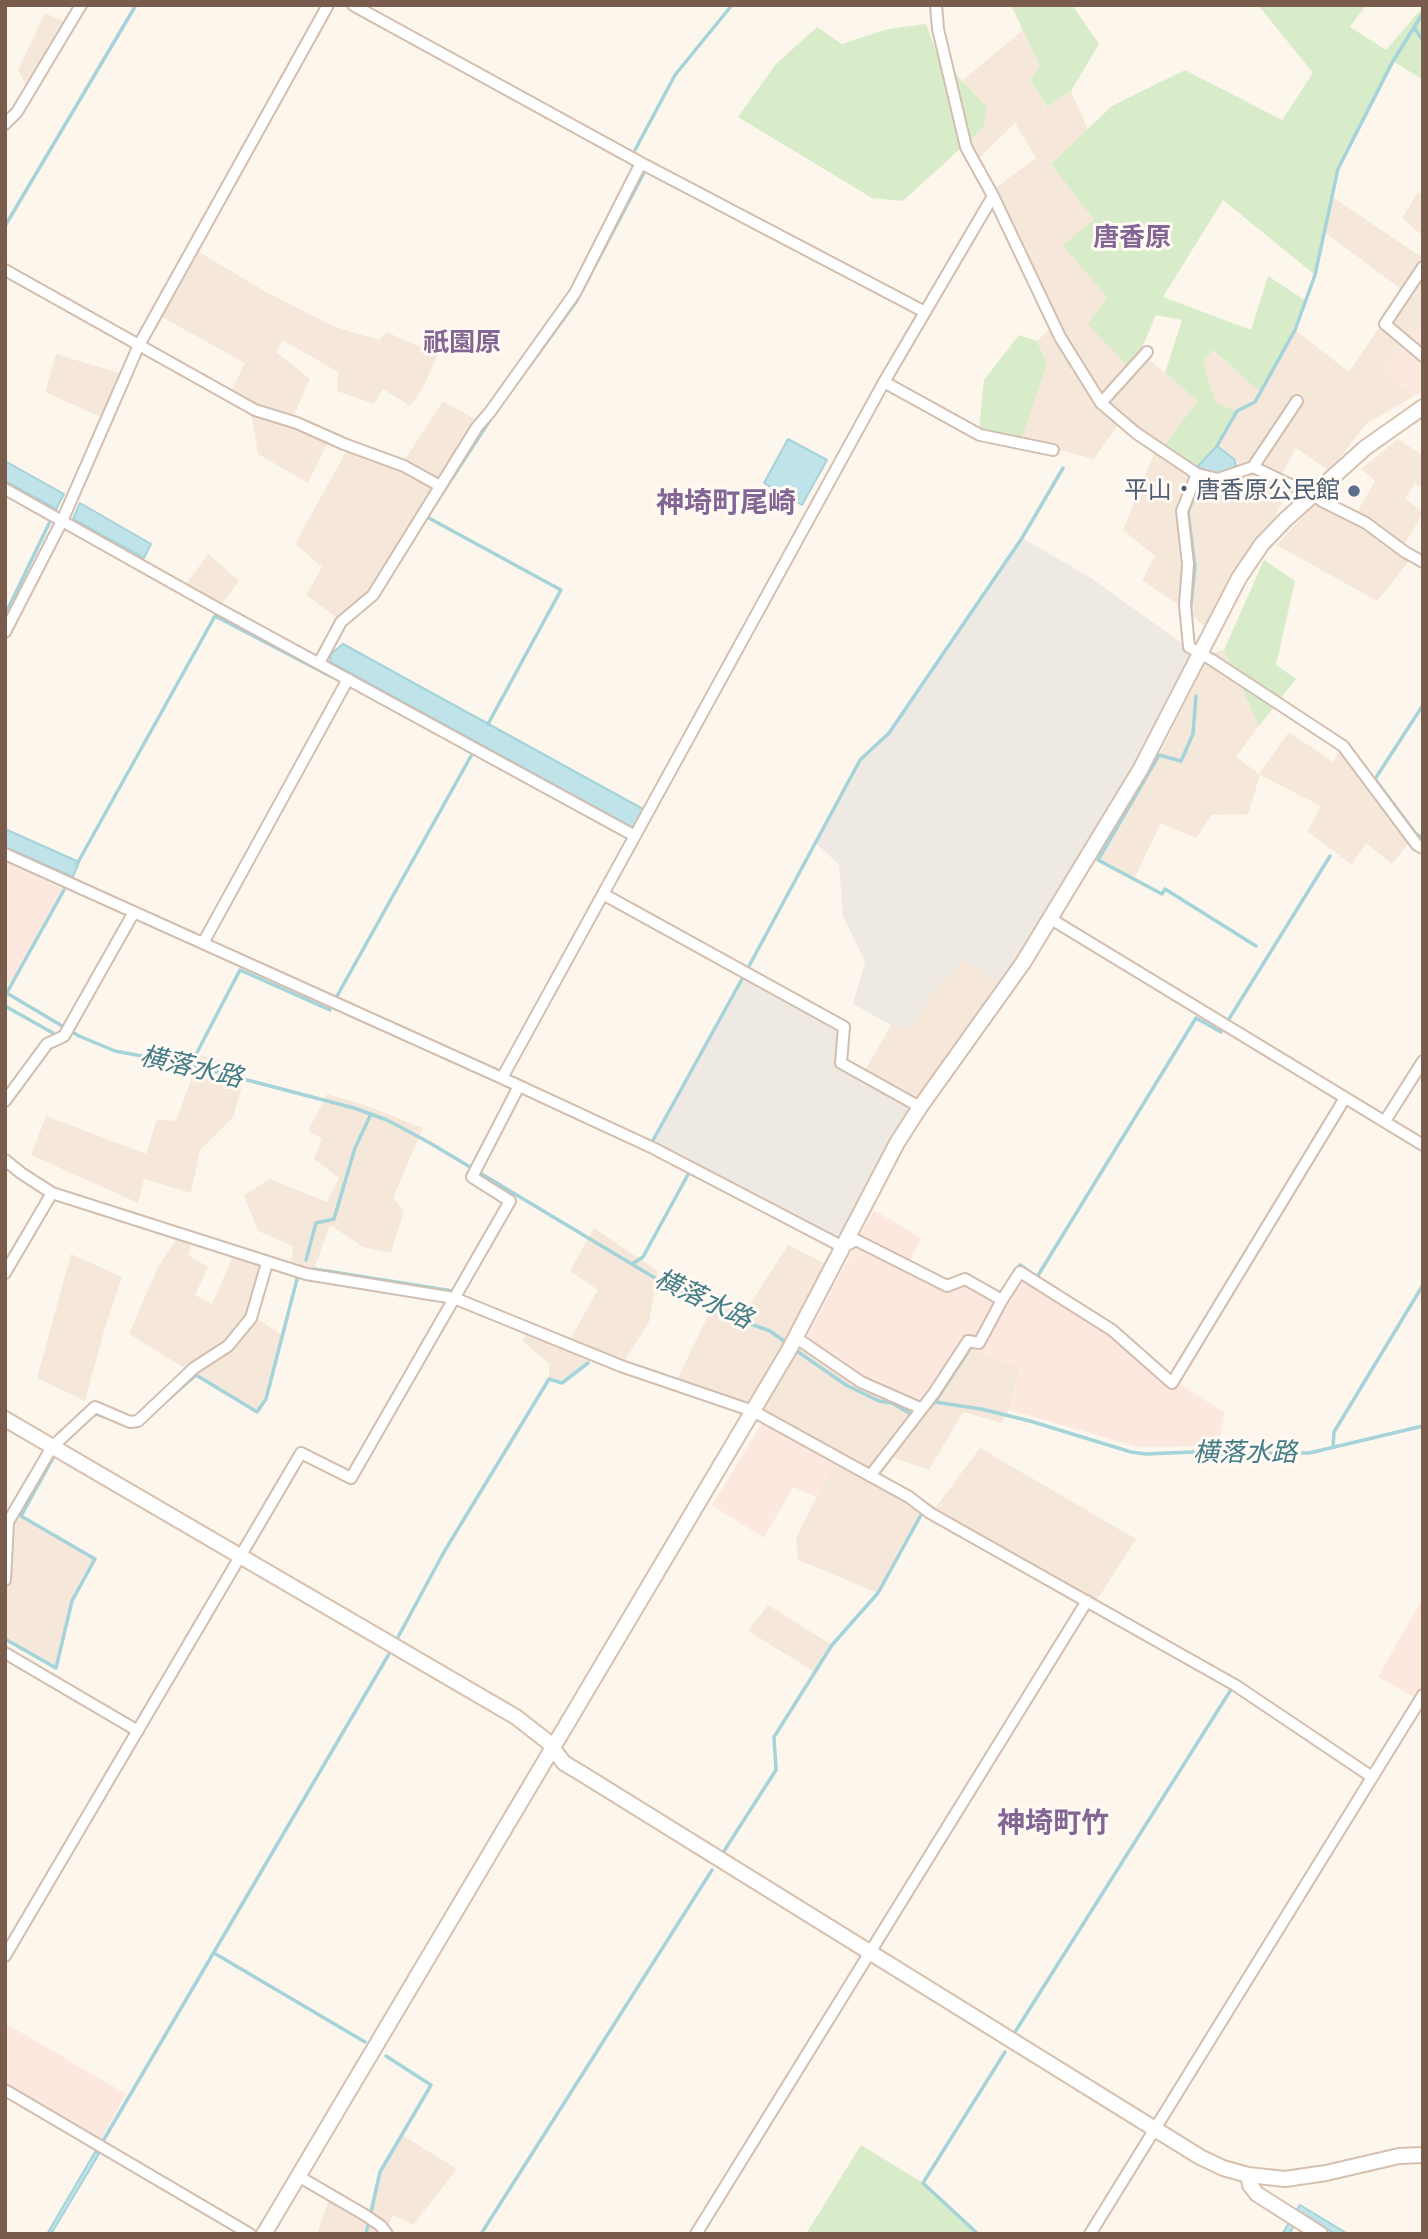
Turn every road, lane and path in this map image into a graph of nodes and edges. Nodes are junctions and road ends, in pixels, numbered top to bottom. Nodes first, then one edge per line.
1 (82, 5) edge
2 (328, 5) edge
3 (353, 5) edge
4 (936, 5) edge
5 (5, 124) edge
6 (641, 163) junction
7 (993, 196) junction
8 (1423, 267) edge
9 (5, 270) edge
10 (923, 311) junction
11 (139, 345) junction
12 (1147, 352) dead end
13 (1423, 356) edge
14 (884, 382) junction
15 (1297, 401) dead end
16 (1101, 403) junction
17 (1423, 407) edge
18 (1054, 450) dead end
19 (1253, 467) junction
20 (1197, 474) junction
21 (440, 486) junction
22 (5, 489) edge
23 (1313, 495) junction
24 (62, 521) junction
25 (1423, 562) edge
26 (5, 632) edge
27 (1201, 655) junction
28 (334, 671) junction
29 (635, 835) junction
30 (1423, 848) edge
31 (5, 855) edge
32 (603, 894) junction
33 (134, 912) junction
34 (1051, 919) junction
35 (203, 943) junction
36 (1423, 1061) edge
37 (502, 1077) junction
38 (519, 1086) junction
39 (1345, 1098) junction
40 (5, 1101) edge
41 (920, 1107) junction
42 (1385, 1121) junction
43 (1423, 1145) edge
44 (5, 1160) edge
45 (52, 1193) junction
46 (844, 1247) junction
47 (267, 1262) junction
48 (5, 1273) edge
49 (454, 1298) junction
50 (1002, 1300) junction
51 (792, 1343) junction
52 (753, 1411) junction
53 (916, 1414) junction
54 (5, 1419) edge
55 (52, 1447) junction
56 (870, 1476) junction
57 (239, 1556) junction
58 (5, 1580) edge
59 (1087, 1601) junction
60 (5, 1653) edge
61 (1423, 1696) edge
62 (138, 1731) junction
63 (552, 1749) junction
64 (1372, 1777) junction
65 (869, 1951) junction
66 (5, 1956) edge
67 (5, 2090) edge
68 (1154, 2130) junction
69 (1423, 2155) edge
70 (1248, 2175) junction
71 (298, 2176) junction
72 (250, 2234) edge
73 (264, 2234) edge
74 (387, 2234) edge
75 (696, 2234) edge
76 (1090, 2234) edge
77 (1320, 2234) edge

1 - 5 street
2 - 11 street
3 - 6 street
4 - 7 street
6 - 10 street
6 - 21 street
7 - 10 street
7 - 16 street
8 - 13 street
9 - 11 street
10 - 14 street
11 - 21 street
11 - 24 street
12 - 16 street
14 - 18 street
14 - 29 street
15 - 19 street
16 - 20 street
17 - 23 street
19 - 20 street
19 - 23 street
20 - 27 street
21 - 28 street
22 - 24 street
23 - 25 street
23 - 27 street
24 - 26 street
24 - 28 street
27 - 30 street
27 - 34 street
28 - 29 street
28 - 35 street
29 - 32 street
31 - 33 street
32 - 37 street
32 - 41 street
33 - 35 street
33 - 40 street
34 - 39 street
34 - 41 street
35 - 37 street
36 - 42 street
37 - 38 street
38 - 46 street
38 - 49 street
39 - 42 street
39 - 50 street
41 - 46 street
42 - 43 street
44 - 45 street
45 - 47 street
45 - 48 street
46 - 50 street
46 - 51 street
47 - 49 street
47 - 55 street
49 - 52 street
49 - 57 street
50 - 53 street
51 - 52 street
51 - 53 street
52 - 56 street
52 - 63 street
53 - 56 street
54 - 55 street
55 - 57 street
55 - 58 street
56 - 59 street
57 - 62 street
57 - 63 street
59 - 64 street
59 - 65 street
60 - 62 street
61 - 64 street
62 - 66 street
63 - 65 street
63 - 71 street
64 - 68 street
65 - 68 street
65 - 75 street
67 - 72 street
68 - 70 street
68 - 76 street
69 - 70 street
70 - 77 street
71 - 73 street
71 - 74 street

